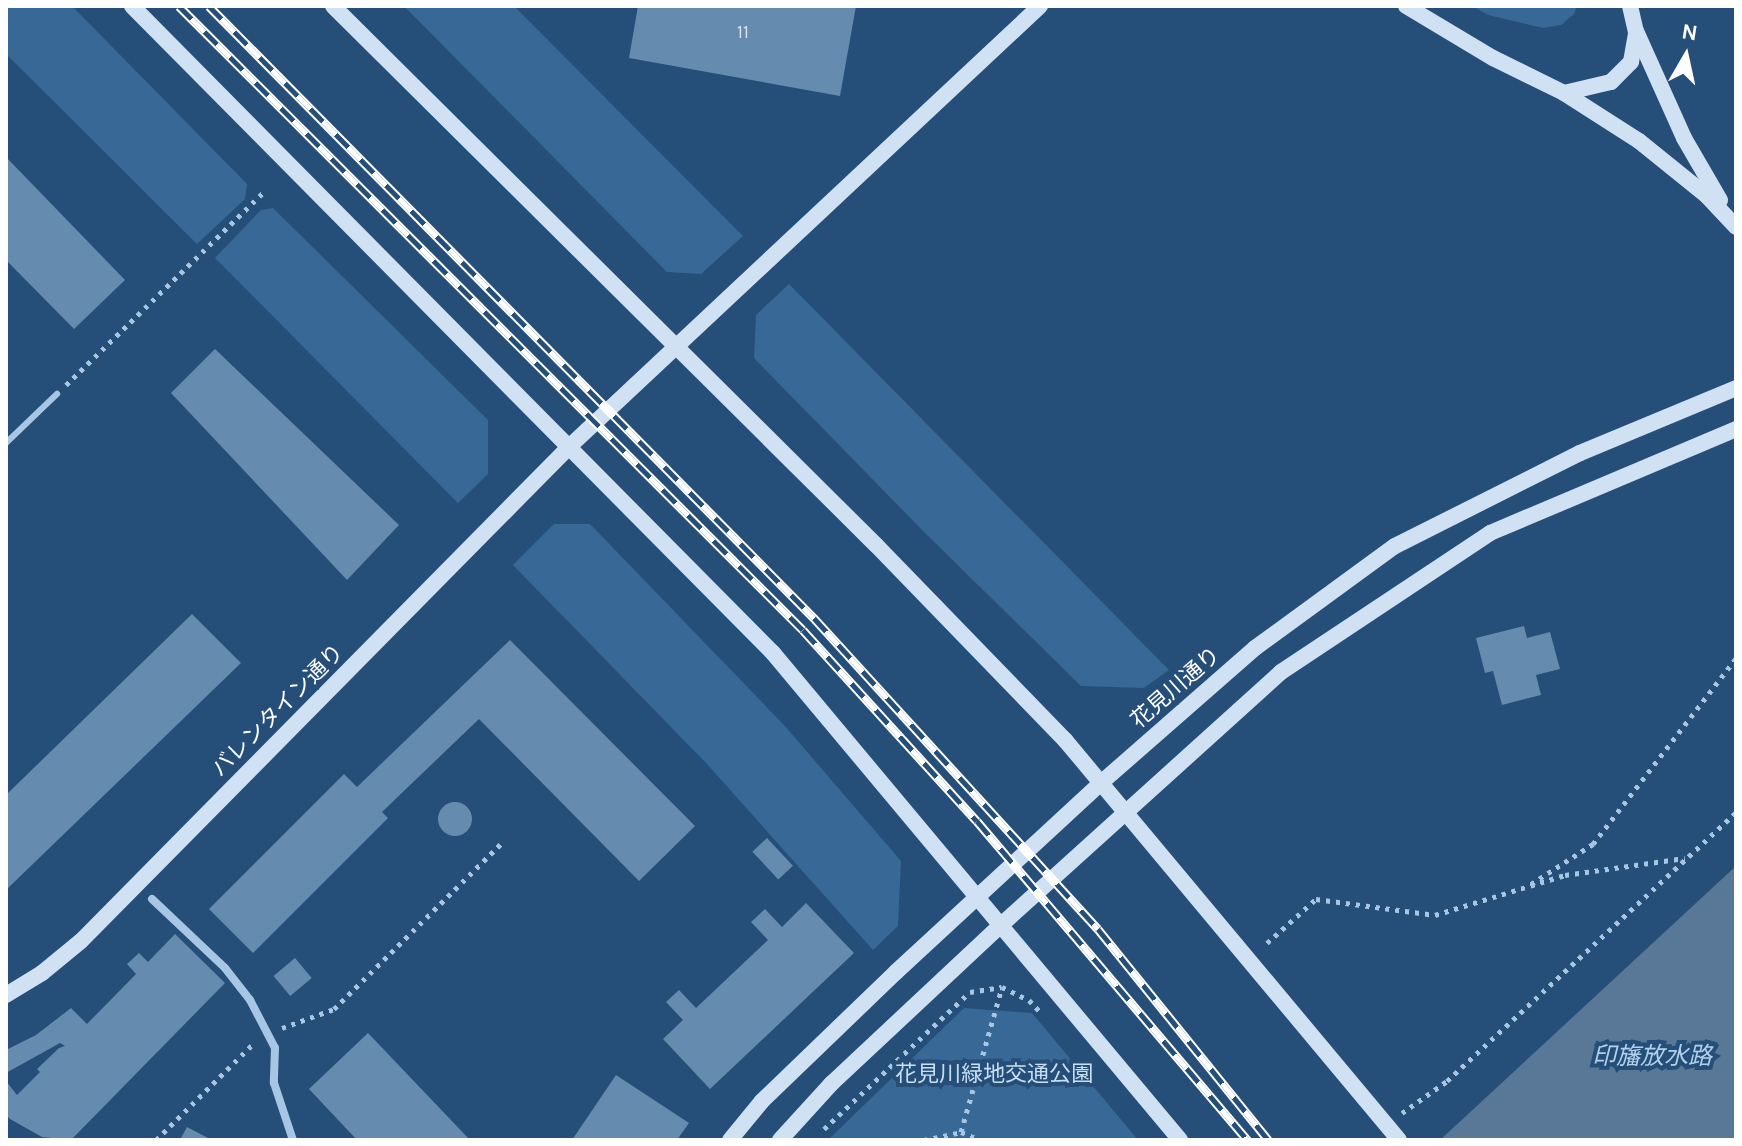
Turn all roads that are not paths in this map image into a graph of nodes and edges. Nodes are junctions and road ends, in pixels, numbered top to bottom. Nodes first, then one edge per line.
1 (132, 6) edge
2 (333, 6) edge
3 (1040, 6) edge
4 (1406, 6) edge
5 (1630, 6) edge
6 (1636, 31) junction
7 (1564, 93) junction
8 (1736, 225) edge
9 (675, 345) junction
10 (1736, 388) edge
11 (57, 394) road end
12 (1736, 429) edge
13 (6, 443) edge
14 (570, 446) junction
15 (1102, 782) junction
16 (1127, 812) junction
17 (977, 897) junction
18 (152, 899) dead end
19 (1000, 926) junction
20 (6, 995) edge
21 (293, 1140) edge
22 (730, 1140) edge
23 (780, 1140) edge
24 (1180, 1140) edge
25 (1399, 1140) edge

1 - 14 street
2 - 9 street
3 - 9 street, バレンタイン通り
4 - 7 street
5 - 6 street
6 - 7 street
6 - 8 street
7 - 8 street
9 - 14 street, バレンタイン通り
9 - 15 street
10 - 15 street, 花見川通り
11 - 13 lane
12 - 16 street
14 - 17 street
14 - 20 street, バレンタイン通り
15 - 16 street
15 - 17 street, 花見川通り
16 - 19 street
16 - 25 street
17 - 19 street
17 - 22 street, 花見川通り
18 - 21 street
19 - 23 street
19 - 24 street

